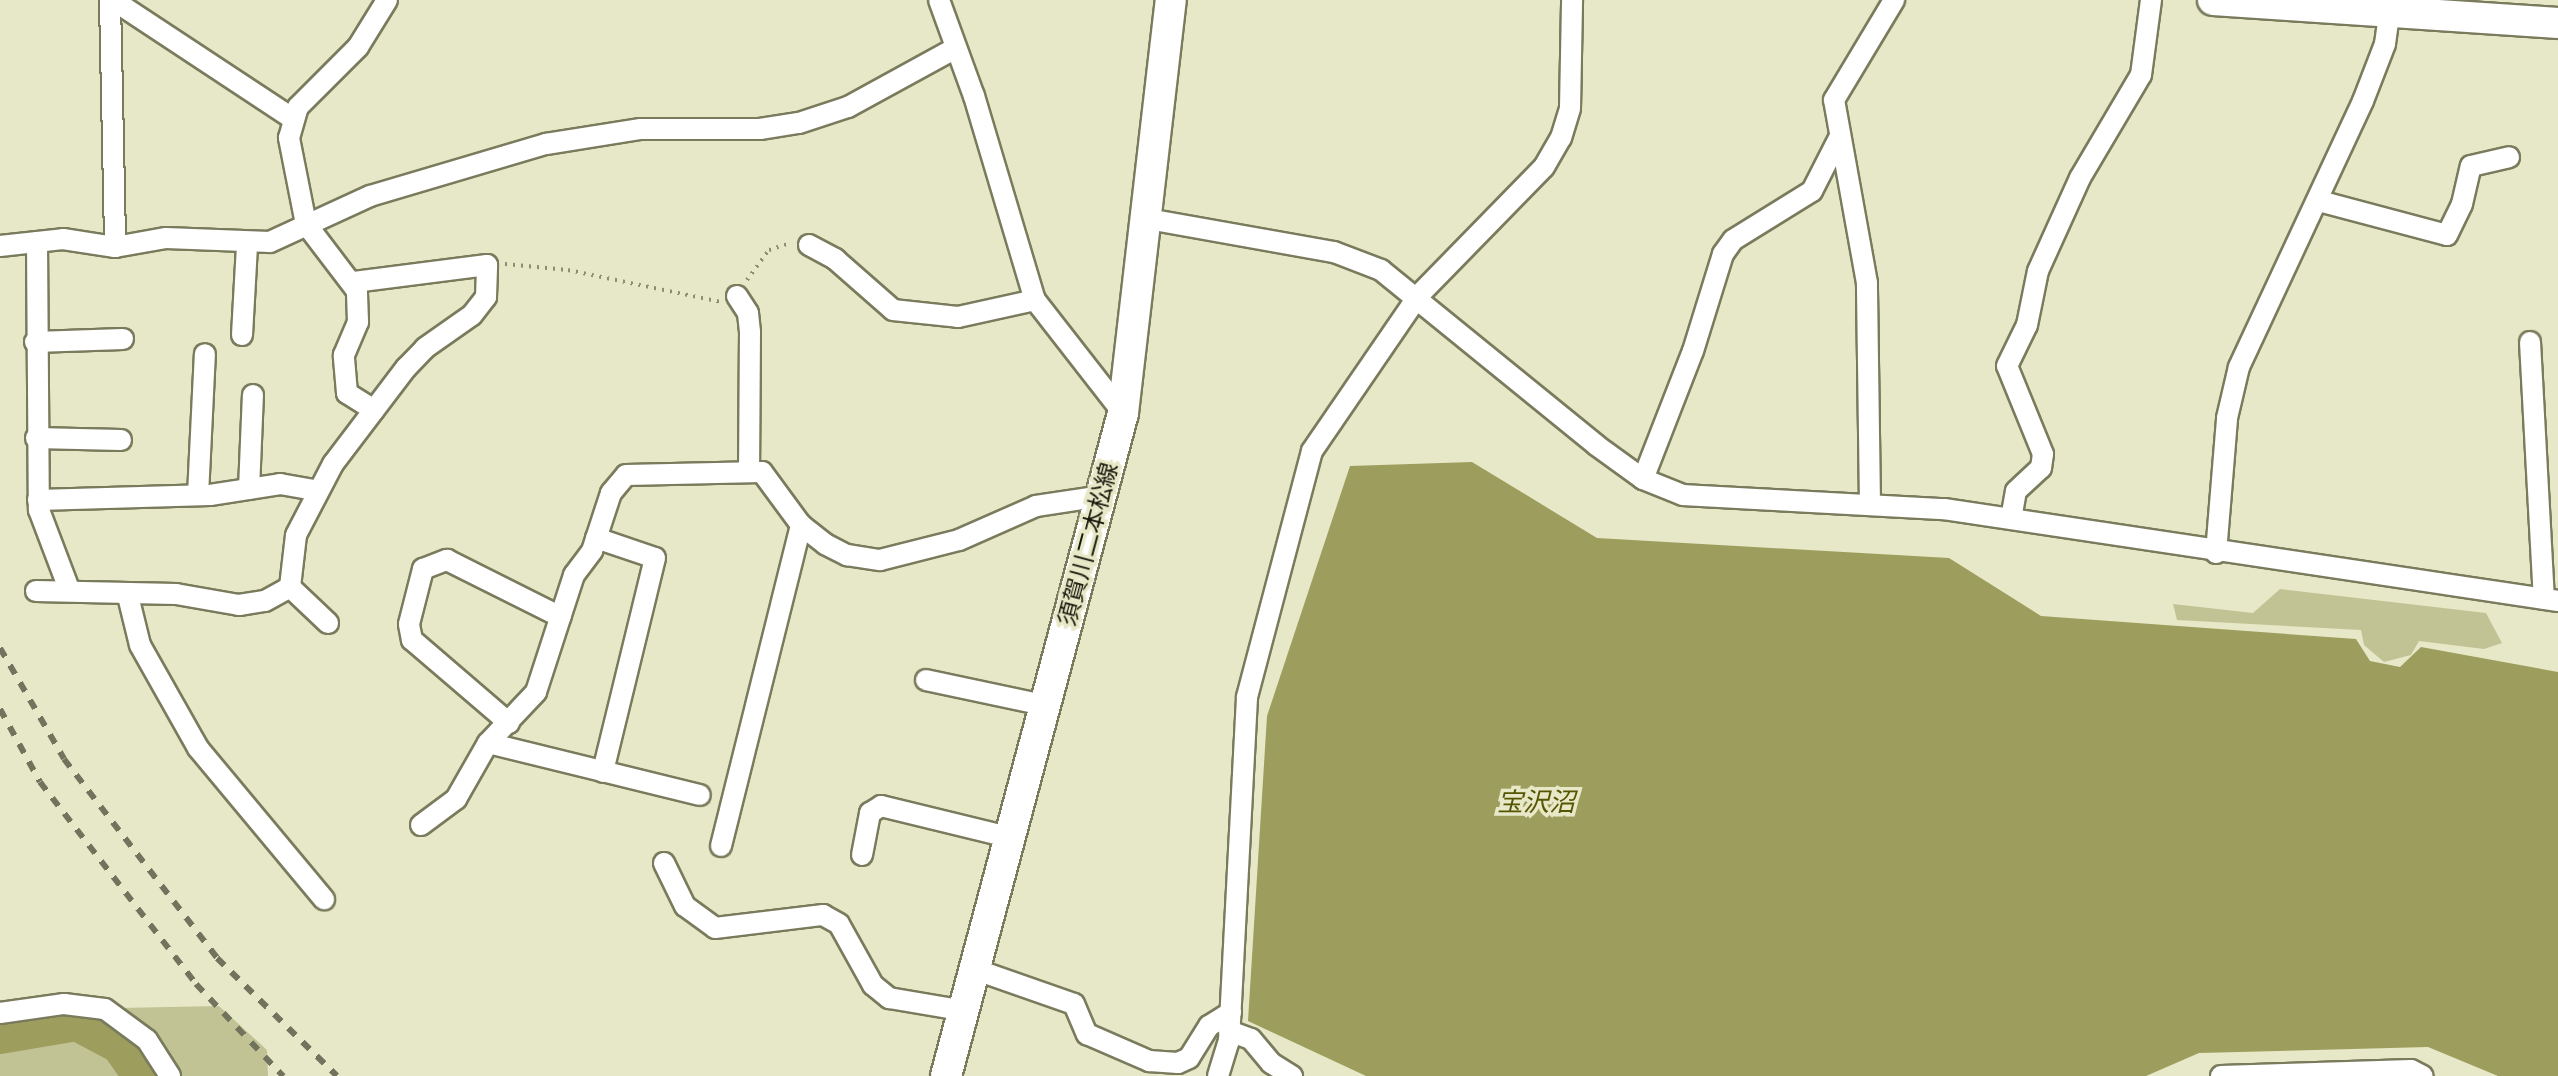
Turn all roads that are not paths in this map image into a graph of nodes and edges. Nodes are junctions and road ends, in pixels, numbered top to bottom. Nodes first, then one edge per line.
1 (112, 0) edge
2 (387, 0) edge
3 (939, 0) edge
4 (1171, 0) edge
5 (1572, 0) edge
6 (1894, 0) edge
7 (2151, 0) edge
8 (2213, 0) edge
9 (2515, 0) edge
10 (2558, 3) edge
11 (2390, 6) edge
12 (2558, 23) edge
13 (954, 49) junction
14 (292, 118) junction
15 (1839, 138) junction
16 (2509, 157) dead end
17 (2319, 201) junction
18 (1148, 219) junction
19 (306, 224) junction
20 (37, 242) junction
21 (247, 245) junction
22 (809, 245) road end
23 (0, 246) edge
24 (115, 247) junction
25 (354, 282) junction
26 (737, 296) road end
27 (1418, 296) junction
28 (1035, 300) junction
29 (242, 335) dead end
30 (123, 339) dead end
31 (35, 342) junction
32 (2530, 342) dead end
33 (205, 354) dead end
34 (253, 395) dead end
35 (374, 410) junction
36 (1123, 413) junction
37 (36, 438) junction
38 (121, 440) dead end
39 (749, 470) junction
40 (1643, 479) junction
41 (249, 489) junction
42 (318, 491) junction
43 (198, 495) junction
44 (1101, 496) junction
45 (38, 500) junction
46 (1870, 504) junction
47 (2549, 514) edge
48 (2011, 519) junction
49 (801, 525) junction
50 (596, 538) junction
51 (2216, 553) junction
52 (290, 587) junction
53 (69, 589) junction
54 (36, 591) dead end
55 (128, 596) junction
56 (2551, 600) edge
57 (561, 617) junction
58 (328, 623) dead end
59 (926, 680) dead end
60 (1044, 705) junction
61 (509, 723) junction
62 (488, 743) junction
63 (603, 772) junction
64 (700, 795) dead end
65 (421, 825) dead end
66 (1008, 837) junction
67 (721, 846) dead end
68 (862, 855) dead end
69 (664, 863) dead end
70 (324, 899) dead end
71 (971, 968) junction
72 (960, 1010) junction
73 (0, 1013) edge
74 (1230, 1021) junction
75 (170, 1076) edge
76 (946, 1076) edge
77 (1218, 1076) edge
78 (1292, 1076) edge
79 (2221, 1076) edge
80 (2423, 1076) edge

1 - 14 street
1 - 24 street
2 - 14 street
3 - 13 street
4 - 18 main road, 須賀川二本松線
5 - 27 street
6 - 15 street
7 - 48 street
8 - 11 main road
9 - 10 main road
11 - 12 main road
11 - 17 street
13 - 19 street
13 - 28 street
14 - 19 street
15 - 40 street
15 - 46 street
16 - 17 street
17 - 51 street
18 - 27 street
18 - 36 main road, 須賀川二本松線
19 - 21 street
19 - 25 street
20 - 23 street
20 - 24 street
20 - 31 street
21 - 24 street
21 - 29 street
22 - 28 street
25 - 35 street
25 - 35 street
26 - 39 street
27 - 40 street
27 - 74 street
28 - 36 street
30 - 31 street
31 - 37 street
32 - 47 street
33 - 43 street
34 - 41 street
35 - 42 street
36 - 44 main road, 須賀川二本松線
37 - 38 street
37 - 45 street
39 - 49 street
39 - 50 street
40 - 46 street
41 - 42 street
41 - 43 street
42 - 52 street
43 - 45 street
44 - 49 street
44 - 60 main road, 須賀川二本松線
45 - 53 street
46 - 48 street
47 - 56 street
48 - 51 street
49 - 67 street
50 - 57 street
50 - 63 street
51 - 56 street
52 - 55 street
52 - 58 street
53 - 54 street
53 - 55 street
55 - 70 street
57 - 61 street
57 - 61 street
59 - 60 street
60 - 66 main road, 須賀川二本松線
61 - 62 street
62 - 63 street
62 - 65 street
63 - 64 street
66 - 68 street
66 - 71 main road, 須賀川二本松線
69 - 72 street
71 - 72 main road, 須賀川二本松線
71 - 74 street
72 - 76 main road, 須賀川二本松線
73 - 75 street
74 - 77 street
74 - 78 street
79 - 80 street

